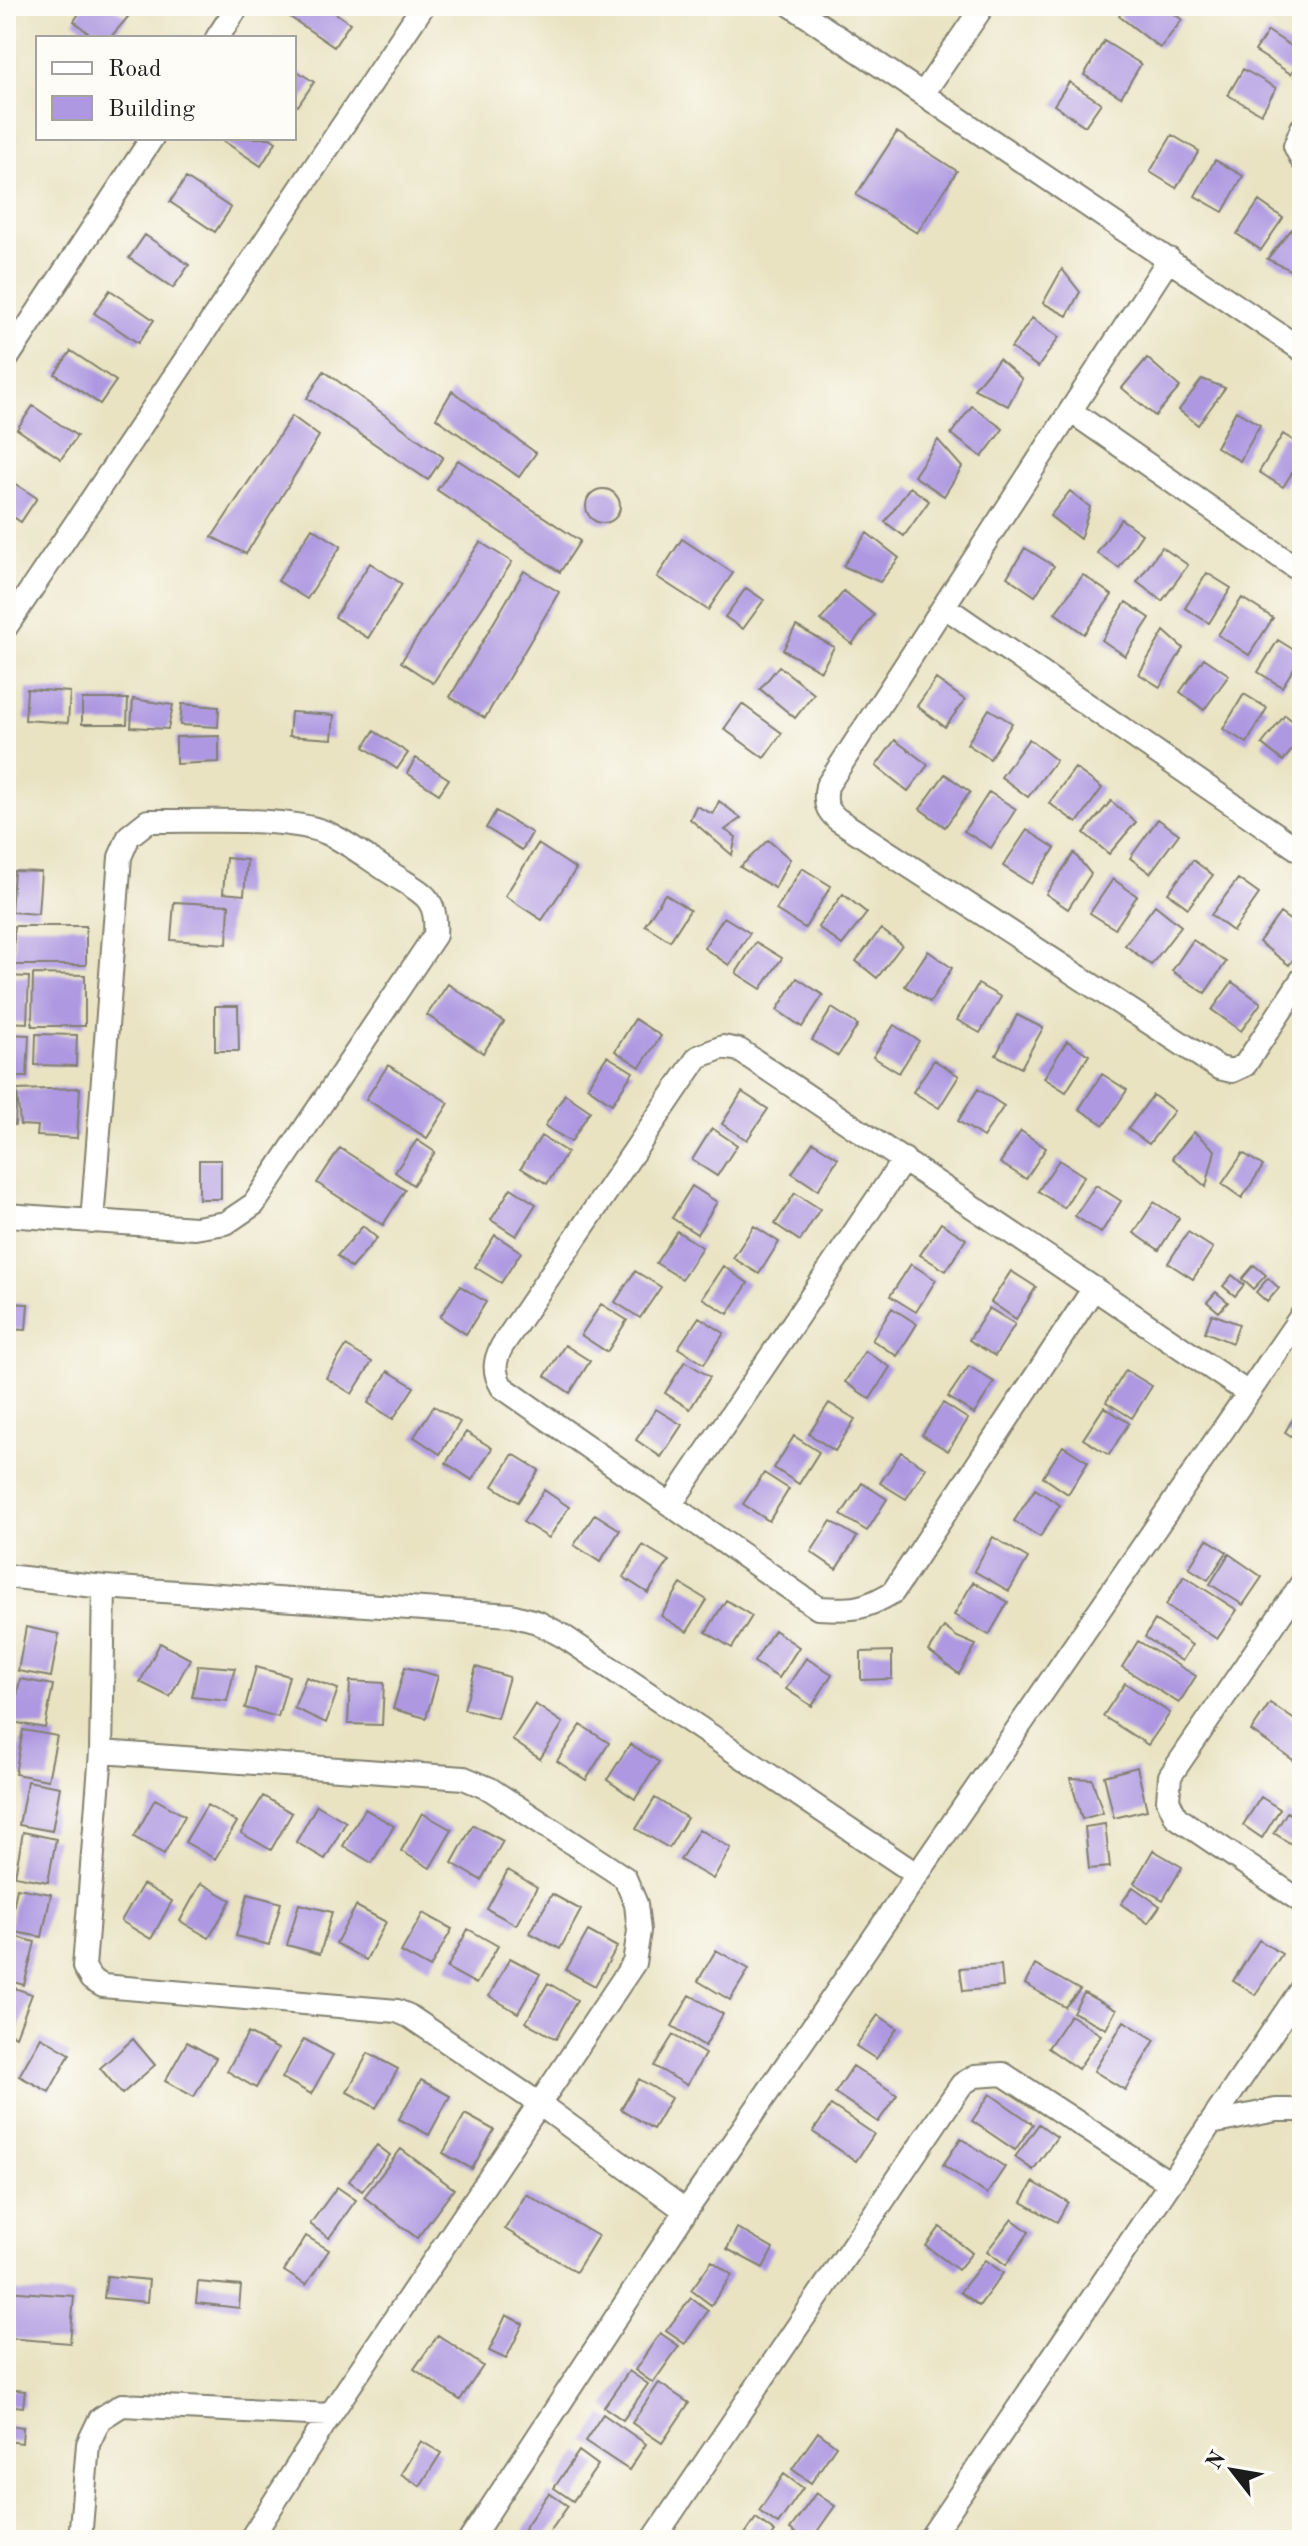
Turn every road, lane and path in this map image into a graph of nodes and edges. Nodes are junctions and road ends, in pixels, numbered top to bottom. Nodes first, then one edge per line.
1 (238, 6) edge
2 (423, 6) edge
3 (792, 6) edge
4 (983, 6) edge
5 (218, 36) edge
6 (923, 94) junction
7 (1302, 128) edge
8 (151, 140) edge
9 (1302, 160) edge
10 (1169, 259) junction
11 (1302, 350) edge
12 (6, 360) edge
13 (1072, 412) junction
14 (1302, 572) edge
15 (945, 607) junction
16 (6, 627) edge
17 (1302, 852) edge
18 (1302, 979) edge
19 (904, 1159) junction
20 (6, 1215) edge
21 (92, 1222) junction
22 (1094, 1288) junction
23 (1302, 1315) edge
24 (1248, 1393) junction
25 (671, 1504) junction
26 (6, 1576) edge
27 (1302, 1583) edge
28 (104, 1587) junction
29 (101, 1752) junction
30 (916, 1874) junction
31 (1302, 1902) edge
32 (1302, 1988) edge
33 (538, 2103) junction
34 (1302, 2110) edge
35 (1211, 2123) junction
36 (1170, 2183) junction
37 (686, 2211) junction
38 (330, 2415) junction
39 (80, 2540) edge
40 (250, 2540) edge
41 (470, 2540) edge
42 (653, 2540) edge
43 (929, 2540) edge

1 - 5 street
2 - 16 street
3 - 6 street
4 - 6 street
6 - 10 street
7 - 9 street
8 - 12 street
10 - 11 street
10 - 13 street
13 - 14 street
13 - 15 street
15 - 17 street
15 - 18 street
19 - 22 street
19 - 25 street
19 - 25 street
20 - 21 street
21 - 21 street
22 - 24 street
22 - 25 street
23 - 24 street
24 - 30 street
26 - 28 street
27 - 31 street
28 - 29 street
28 - 30 street
29 - 33 street
29 - 33 street
30 - 37 street
32 - 35 street
33 - 37 street
33 - 38 street
34 - 35 street
35 - 36 street
36 - 42 street
36 - 43 street
37 - 41 street
38 - 39 street
38 - 40 street

